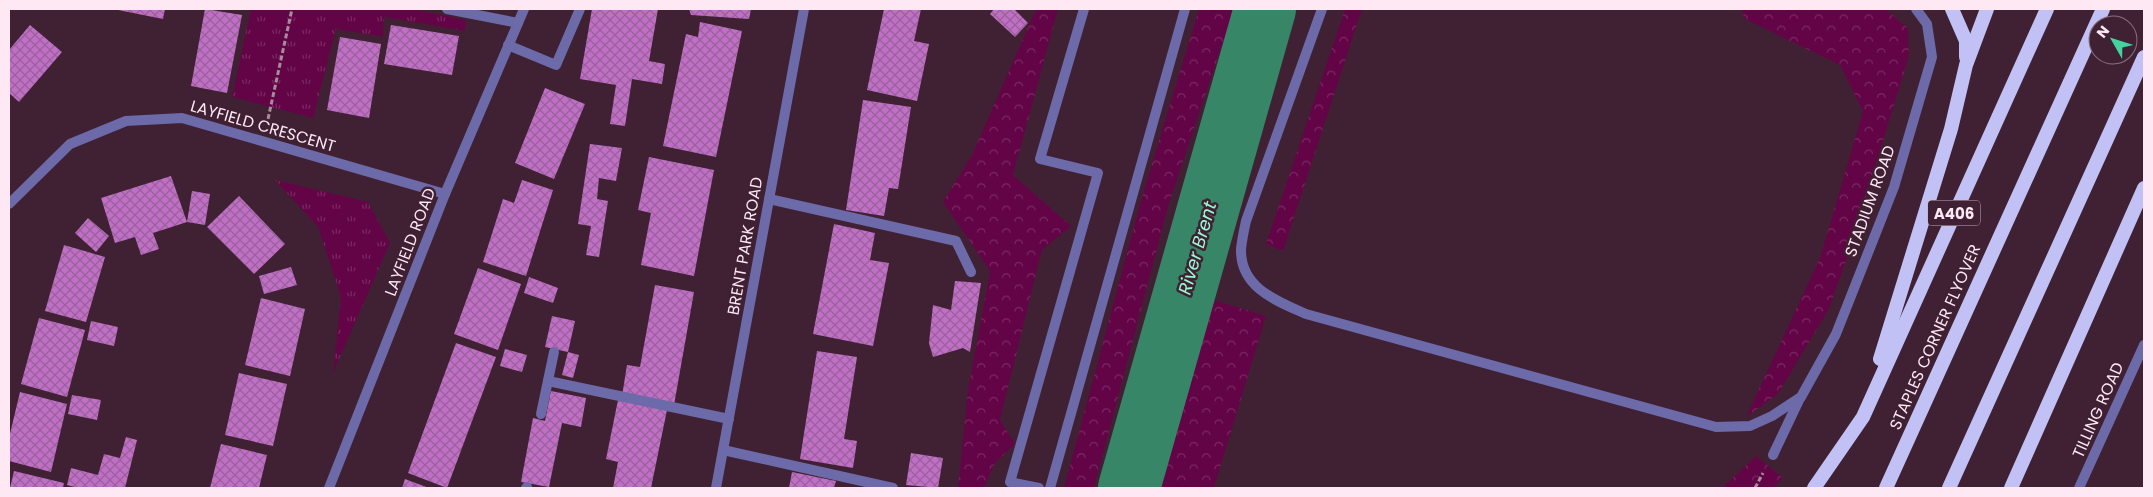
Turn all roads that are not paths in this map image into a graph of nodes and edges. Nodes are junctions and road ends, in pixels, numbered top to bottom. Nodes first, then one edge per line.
1 (447, 9) edge
2 (524, 9) edge
3 (580, 9) edge
4 (804, 9) edge
5 (1084, 9) edge
6 (1185, 9) edge
7 (1322, 9) edge
8 (1916, 9) edge
9 (1952, 9) edge
10 (1987, 9) edge
11 (2047, 9) edge
12 (2103, 9) edge
13 (518, 23) junction
14 (508, 45) junction
15 (2144, 57) edge
16 (1966, 65) junction
17 (2144, 188) edge
18 (444, 194) junction
19 (769, 199) junction
20 (9, 204) edge
21 (971, 272) dead end
22 (2144, 345) edge
23 (554, 352) dead end
24 (548, 381) junction
25 (1801, 397) junction
26 (540, 414) dead end
27 (1863, 417) junction
28 (729, 419) junction
29 (723, 450) junction
30 (1773, 455) dead end
31 (329, 488) edge
32 (716, 488) edge
33 (893, 488) edge
34 (1039, 488) edge
35 (1050, 488) edge
36 (1814, 488) edge
37 (1886, 488) edge
38 (1949, 488) edge
39 (2011, 488) edge
40 (2079, 488) edge

1 - 13 street
2 - 13 street, LAYFIELD ROAD
3 - 14 street
4 - 19 street, BRENT PARK ROAD
5 - 34 street
6 - 35 street
7 - 25 street, STADIUM ROAD
8 - 25 street, STADIUM ROAD
9 - 16 highway
10 - 16 highway
11 - 27 highway, A406
12 - 37 highway, STAPLES CORNER FLYOVER / A406
13 - 14 street, LAYFIELD ROAD
14 - 18 street, LAYFIELD ROAD
15 - 38 highway
16 - 27 highway
17 - 39 highway
18 - 20 street, LAYFIELD CRESCENT
18 - 31 street, LAYFIELD ROAD
19 - 21 street
19 - 28 street, BRENT PARK ROAD
22 - 40 street, TILLING ROAD
23 - 24 street
24 - 26 street
24 - 28 street
25 - 30 street, STADIUM ROAD
27 - 36 highway
28 - 29 street, BRENT PARK ROAD
29 - 32 street, BRENT PARK ROAD
29 - 33 street

